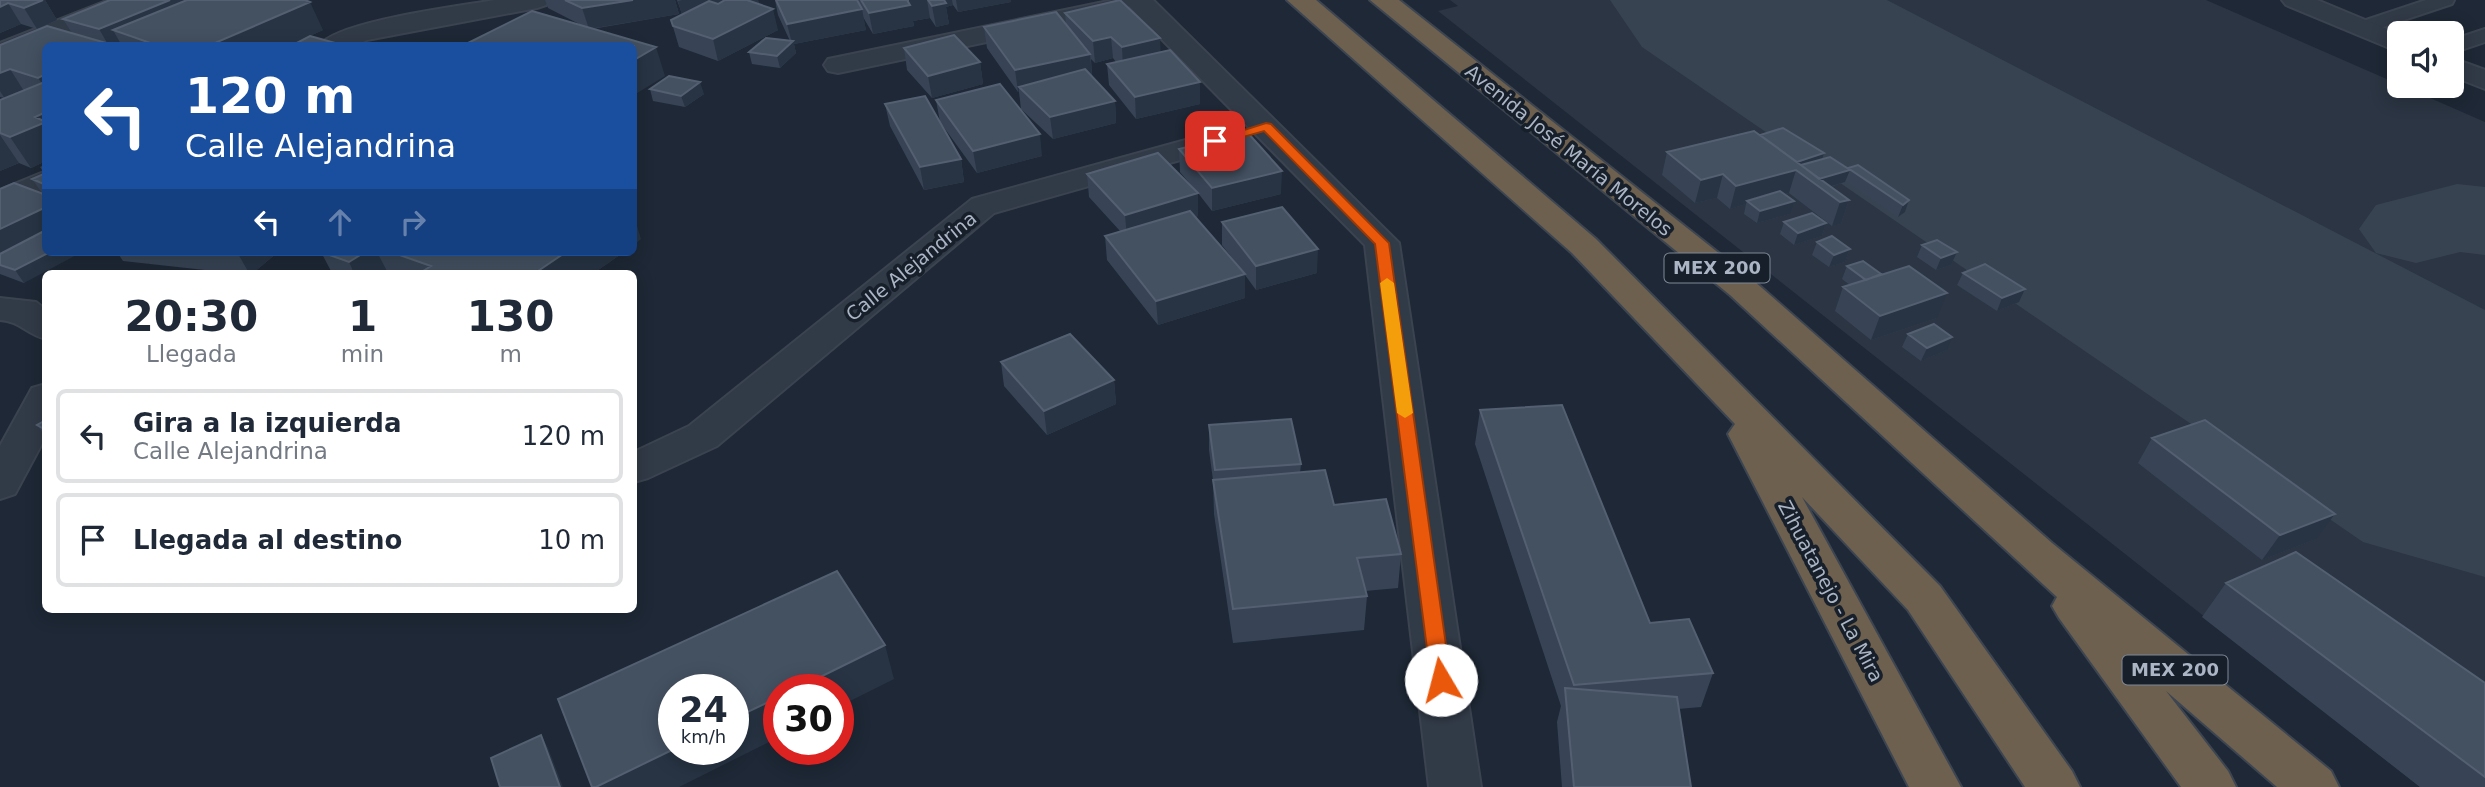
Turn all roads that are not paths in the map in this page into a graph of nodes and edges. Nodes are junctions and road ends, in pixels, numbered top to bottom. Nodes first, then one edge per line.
1 (132, 0) edge
2 (537, 0) edge
3 (1300, 0) edge
4 (1383, 0) edge
5 (2295, 0) edge
6 (2445, 0) edge
7 (1139, 1) edge
8 (2361, 28) junction
9 (2485, 35) edge
10 (2387, 39) edge
11 (340, 42) edge
12 (2464, 43) edge
13 (0, 53) edge
14 (838, 65) dead end
15 (2464, 71) edge
16 (2485, 80) edge
17 (1266, 127) junction
18 (42, 182) edge
19 (0, 202) edge
20 (0, 309) edge
21 (42, 325) edge
22 (1728, 395) junction
23 (42, 405) edge
24 (637, 467) edge
25 (0, 484) edge
26 (2036, 554) junction
27 (1455, 787) edge
28 (1935, 787) edge
29 (2054, 787) edge
30 (2210, 787) edge
31 (2313, 787) edge

1 - 13 street
2 - 11 street
3 - 22 highway
4 - 26 highway, Avenida José María Morelos / MEX 200
5 - 8 street
6 - 8 lane
7 - 14 street
7 - 17 street
8 - 10 street
9 - 12 lane
15 - 16 street
17 - 24 street, Calle Alejandrina
17 - 27 street
18 - 19 street
20 - 21 street
22 - 28 highway, Zihuatanejo - La Mira
22 - 29 highway
23 - 25 street
26 - 30 highway
26 - 31 highway, MEX 200

